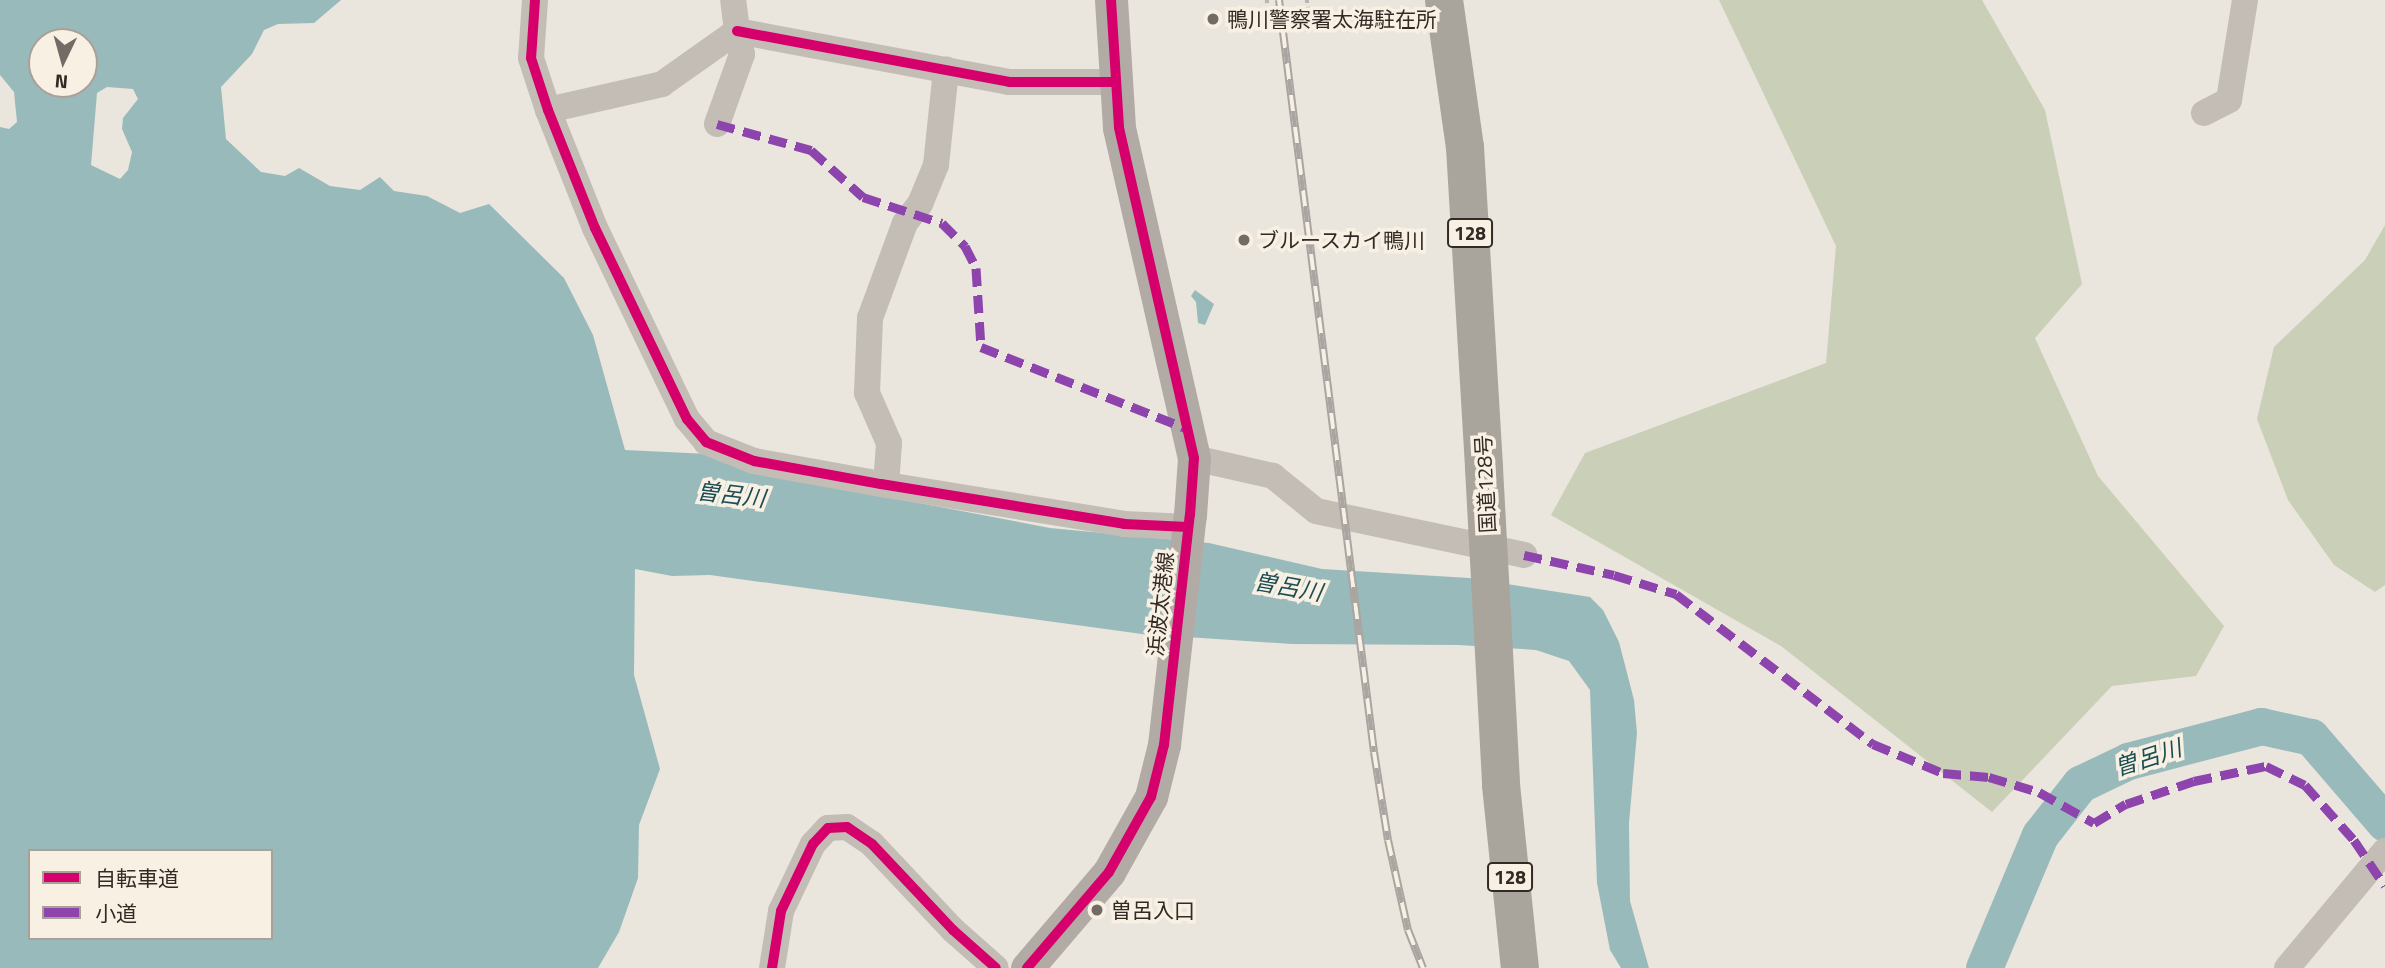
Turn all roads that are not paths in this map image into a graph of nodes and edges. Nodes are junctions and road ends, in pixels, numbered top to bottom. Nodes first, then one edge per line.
1 (535, 0) edge
2 (733, 0) edge
3 (1111, 0) edge
4 (1444, 0) edge
5 (2245, 0) edge
6 (737, 32) junction
7 (946, 70) junction
8 (1113, 82) junction
9 (548, 110) junction
10 (2204, 113) dead end
11 (717, 124) dead end
12 (1194, 457) junction
13 (886, 485) junction
14 (1187, 533) junction
15 (1524, 555) dead end
16 (2385, 851) edge
17 (772, 968) edge
18 (996, 968) edge
19 (1027, 968) edge
20 (1520, 968) edge
21 (2287, 968) edge

1 - 9 street
2 - 6 street
3 - 8 main road, 浜波太港線
4 - 20 highway, 国道128号 / 128, bridge
5 - 10 street
6 - 7 street
6 - 9 street
6 - 11 street
7 - 8 street
7 - 13 street
8 - 12 main road, 浜波太港線
9 - 13 street
12 - 14 main road, 浜波太港線
12 - 15 street
13 - 14 street
14 - 19 main road, 浜波太港線
16 - 21 street
17 - 18 street

